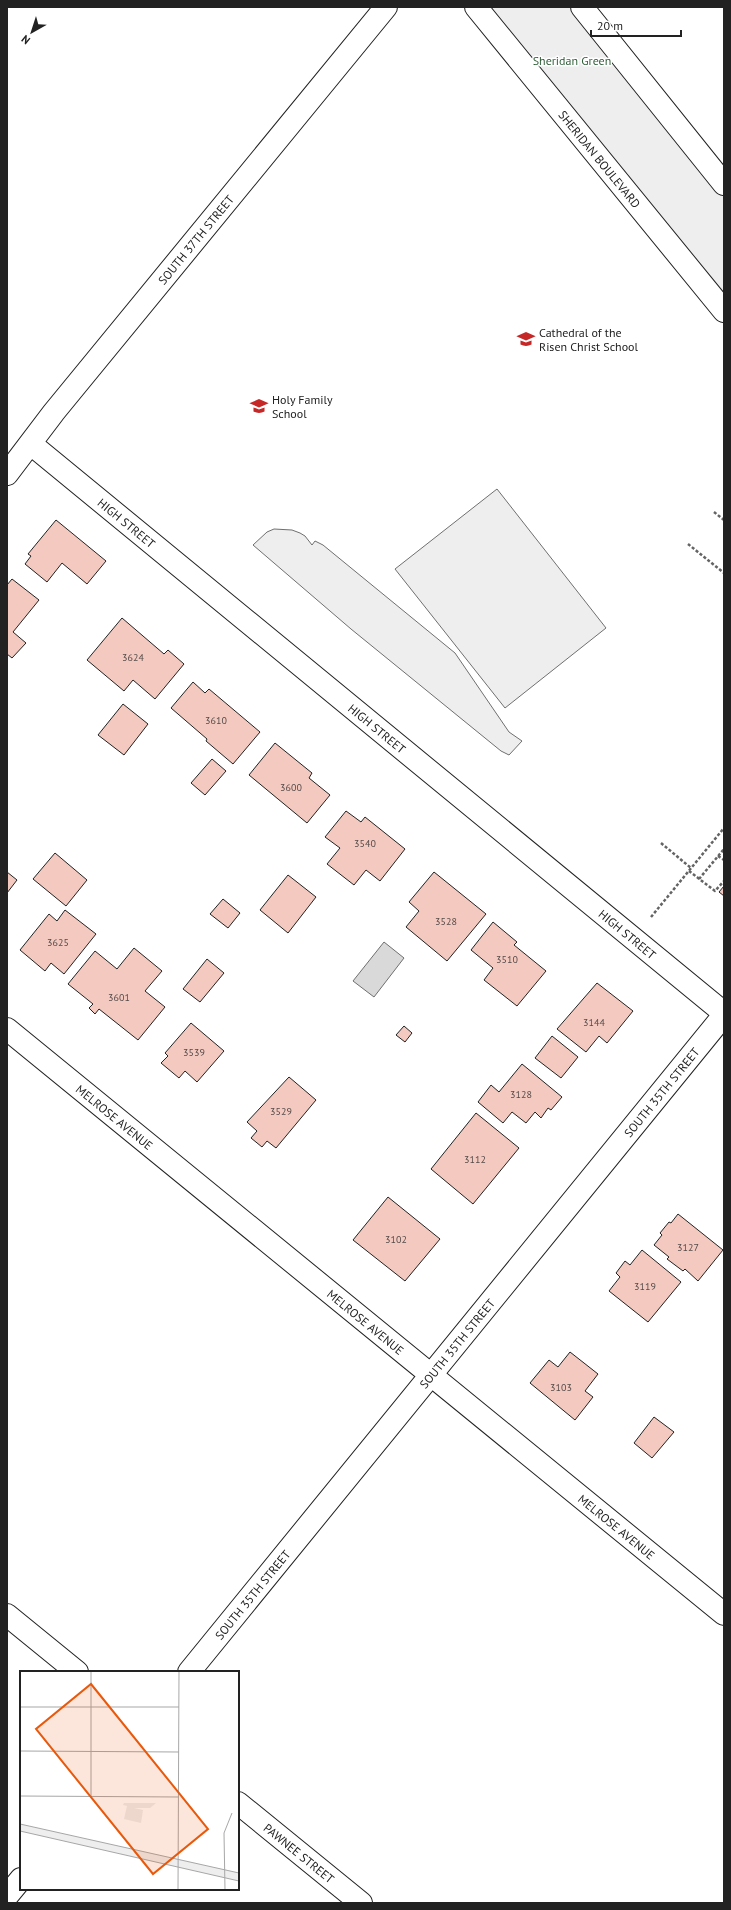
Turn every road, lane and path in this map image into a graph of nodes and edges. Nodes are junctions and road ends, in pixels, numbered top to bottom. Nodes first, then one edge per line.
1 (386, 7) edge
2 (476, 7) edge
3 (582, 7) edge
4 (724, 184) edge
5 (724, 311) edge
6 (31, 444) junction
7 (7, 474) edge
8 (714, 512) dead end
9 (724, 520) edge
10 (688, 544) dead end
11 (724, 573) edge
12 (724, 828) edge
13 (660, 843) dead end
14 (724, 849) edge
15 (718, 856) junction
16 (724, 860) edge
17 (690, 870) junction
18 (699, 879) junction
19 (724, 881) edge
20 (651, 917) dead end
21 (724, 1014) edge
22 (7, 1029) edge
23 (431, 1374) junction
24 (724, 1614) edge
25 (7, 1615) edge
26 (76, 1671) edge
27 (190, 1671) edge
28 (239, 1804) edge
29 (20, 1880) edge
30 (7, 1896) edge
31 (361, 1903) edge

1 - 6 street, SOUTH 37TH STREET
2 - 5 street, SHERIDAN BOULEVARD
3 - 4 street
6 - 7 street, SOUTH 37TH STREET
6 - 21 street, HIGH STREET
8 - 9 path
10 - 11 path
12 - 17 path
13 - 17 path
14 - 15 path
15 - 16 path
15 - 18 path
17 - 18 path
17 - 20 path
18 - 19 path
21 - 23 street, SOUTH 35TH STREET
22 - 23 street, MELROSE AVENUE
23 - 24 street, MELROSE AVENUE
23 - 27 street, SOUTH 35TH STREET
25 - 26 street
28 - 31 street, PAWNEE STREET
29 - 30 street

